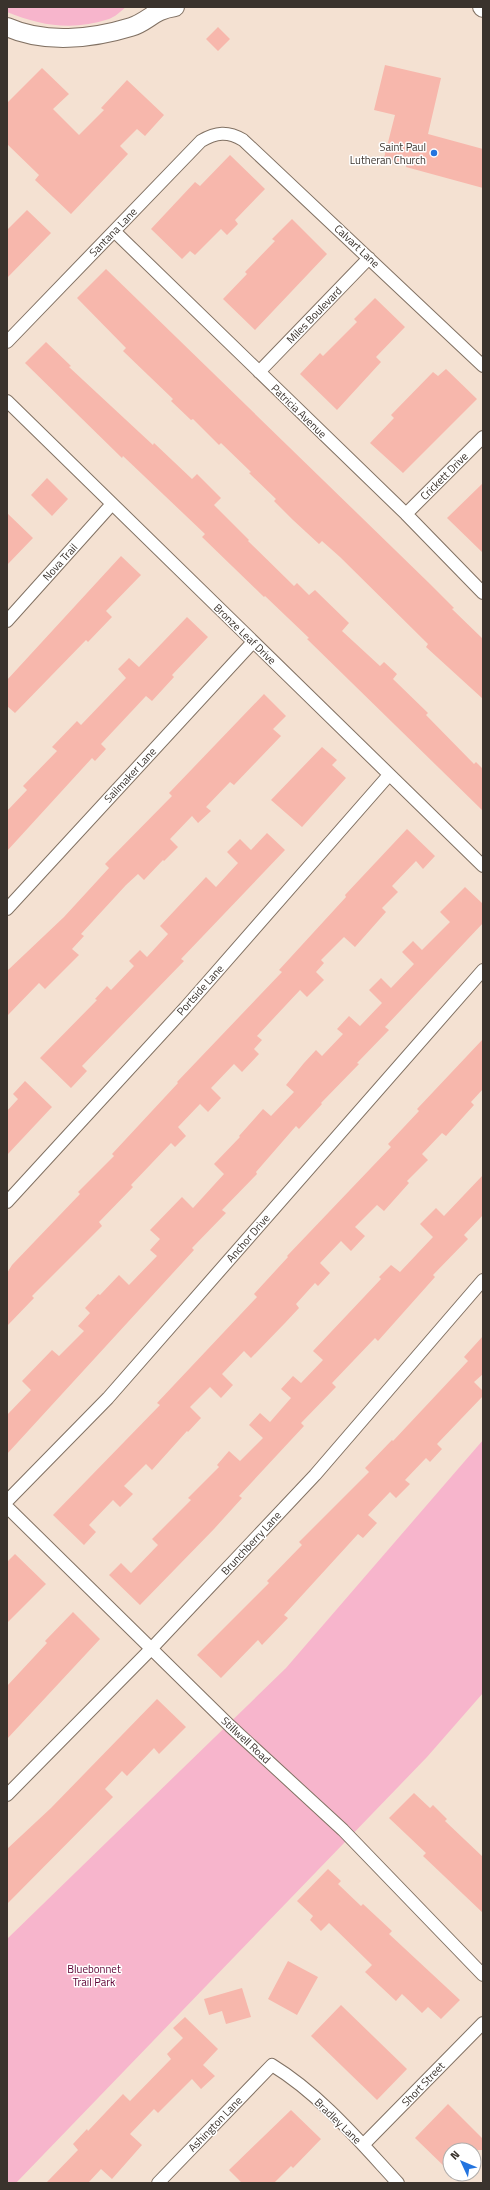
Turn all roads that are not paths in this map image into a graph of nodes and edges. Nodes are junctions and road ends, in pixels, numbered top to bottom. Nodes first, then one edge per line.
1 (166, 8) edge
2 (10, 32) edge
3 (226, 132) joint
4 (114, 231) junction
5 (369, 258) junction
6 (7, 342) edge
7 (483, 366) edge
8 (259, 372) junction
9 (7, 401) edge
10 (483, 438) edge
11 (112, 504) junction
12 (406, 514) junction
13 (483, 593) edge
14 (7, 621) edge
15 (253, 642) junction
16 (389, 775) junction
17 (481, 861) edge
18 (7, 909) edge
19 (483, 970) edge
20 (7, 1202) edge
21 (483, 1280) edge
22 (7, 1501) edge
23 (7, 1507) edge
24 (151, 1649) junction
25 (7, 1795) edge
26 (483, 1975) edge
27 (483, 2023) edge
28 (272, 2065) joint
29 (363, 2145) junction
30 (158, 2183) edge
31 (398, 2183) edge

1 - 2 street
3 - 4 street, Santana Lane
3 - 5 street, Calvart Lane
4 - 6 street, Santana Lane
4 - 8 street, Patricia Avenue
5 - 7 street, Calvart Lane
5 - 8 street, Miles Boulevard
8 - 12 street, Patricia Avenue
9 - 11 street, Bronze Leaf Drive
10 - 12 street, Crickett Drive
11 - 14 street, Nova Trail
11 - 15 street, Bronze Leaf Drive
12 - 13 street, Patricia Avenue
15 - 16 street, Bronze Leaf Drive
15 - 18 street, Sailmaker Lane
16 - 17 street, Bronze Leaf Drive
16 - 20 street, Portside Lane
19 - 22 street, Anchor Drive
21 - 24 street, Brunchberry Lane
23 - 24 street, Stillwell Road
24 - 25 street, Brunchberry Lane
24 - 26 street, Stillwell Road
27 - 29 street, Short Street
28 - 29 street, Bradley Lane
28 - 30 street, Ashington Lane
29 - 31 street, Bradley Lane

